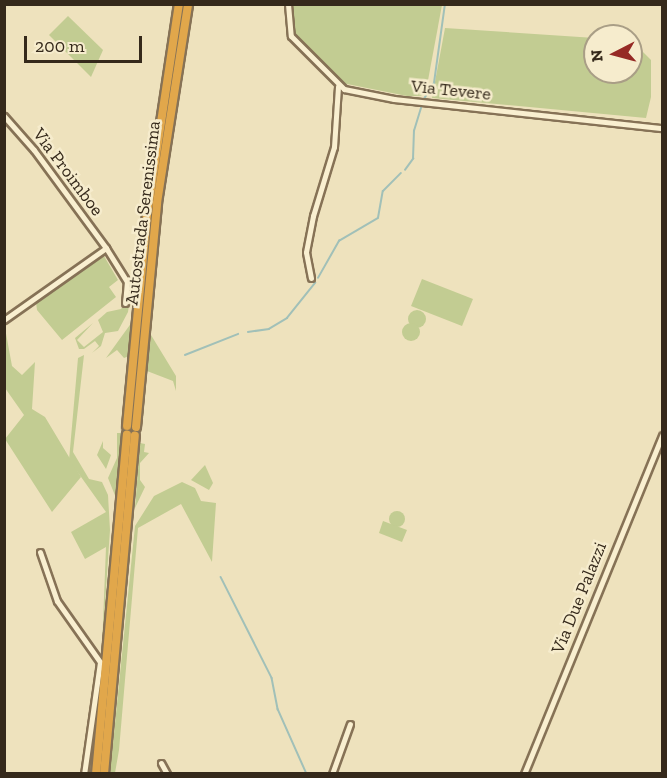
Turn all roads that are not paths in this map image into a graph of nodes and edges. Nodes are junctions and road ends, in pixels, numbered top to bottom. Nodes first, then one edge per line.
1 (179, 4) edge
2 (188, 4) edge
3 (288, 4) edge
4 (338, 86) junction
5 (4, 116) edge
6 (663, 128) edge
7 (106, 248) junction
8 (311, 278) dead end
9 (125, 303) dead end
10 (4, 320) edge
11 (131, 430) junction
12 (663, 435) edge
13 (40, 552) dead end
14 (350, 724) dead end
15 (161, 763) dead end
16 (84, 774) edge
17 (96, 774) edge
18 (104, 774) edge
19 (167, 774) edge
20 (332, 774) edge
21 (524, 774) edge

1 - 11 highway, Autostrada Serenissima
2 - 11 highway, Autostrada Serenissima
3 - 4 street
4 - 6 street, Via Tevere
4 - 8 street
5 - 7 street, Via Proimboe
7 - 9 street, Via Proimboe
7 - 10 street
11 - 17 highway, Autostrada Serenissima
11 - 18 highway, Autostrada Serenissima
12 - 21 street, Via Due Palazzi
13 - 16 street
14 - 20 street
15 - 19 street

